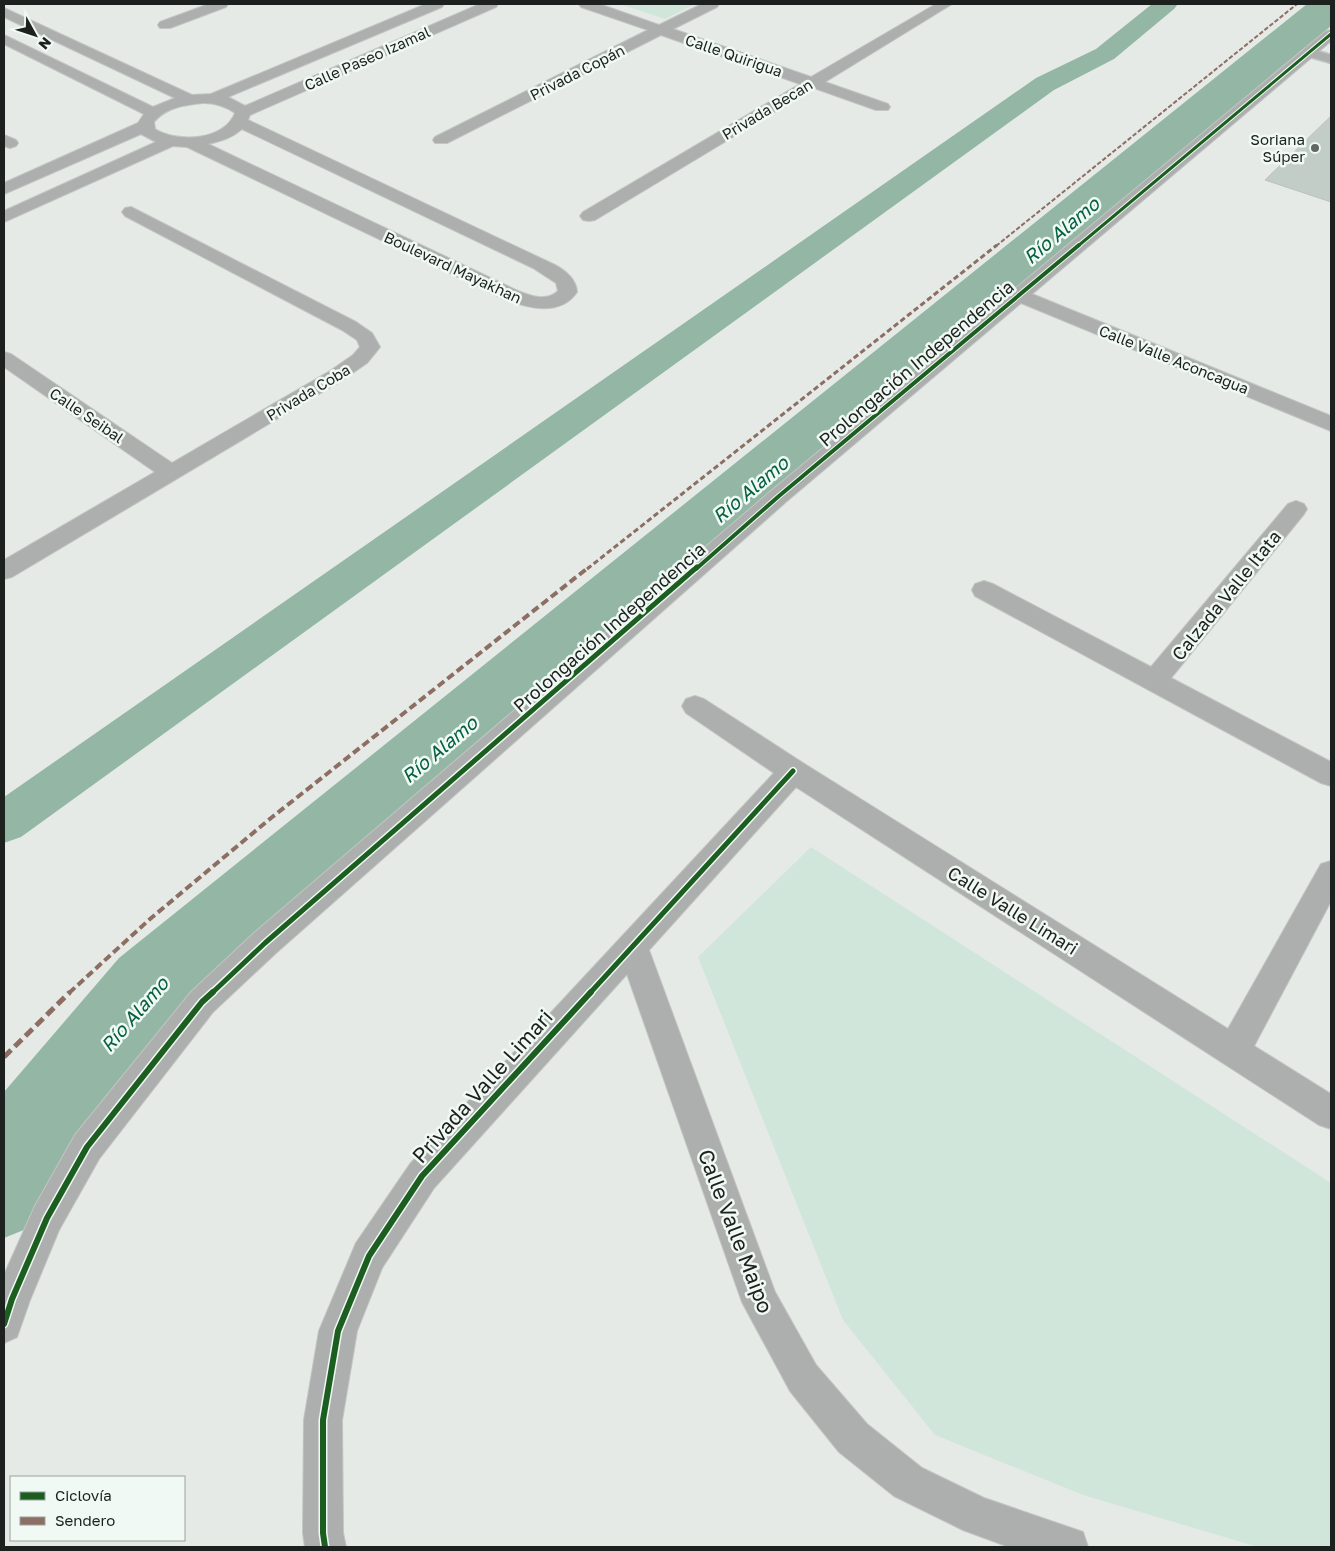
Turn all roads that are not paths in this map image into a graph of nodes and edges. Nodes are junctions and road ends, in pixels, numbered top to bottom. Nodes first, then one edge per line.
1 (221, 4) edge
2 (437, 4) edge
3 (491, 4) edge
4 (586, 4) edge
5 (712, 4) edge
6 (945, 4) edge
7 (4, 12) edge
8 (165, 25) dead end
9 (660, 30) junction
10 (1331, 34) edge
11 (4, 39) edge
12 (1308, 52) junction
13 (1331, 59) edge
14 (812, 82) junction
15 (214, 98) junction
16 (189, 99) junction
17 (882, 107) dead end
18 (241, 117) junction
19 (150, 119) junction
20 (441, 140) dead end
21 (169, 142) junction
22 (190, 142) junction
23 (4, 189) edge
24 (131, 212) dead end
25 (589, 216) dead end
26 (4, 217) edge
27 (1017, 295) junction
28 (8, 366) edge
29 (1331, 424) edge
30 (170, 472) junction
31 (1296, 509) dead end
32 (4, 571) edge
33 (984, 590) dead end
34 (1155, 680) junction
35 (695, 706) dead end
36 (793, 771) junction
37 (1331, 775) edge
38 (1331, 873) edge
39 (632, 946) junction
40 (1234, 1050) junction
41 (1331, 1114) edge
42 (4, 1324) edge
43 (325, 1547) edge
44 (1068, 1547) edge

1 - 8 street
2 - 15 street, Calle Paseo Izamal
3 - 18 street, Calle Paseo Izamal
4 - 9 street, Calle Quirigua
5 - 9 street, Privada Copán
6 - 14 street, Privada Becan
7 - 16 street
9 - 14 street, Calle Quirigua
9 - 20 street, Privada Copán
10 - 12 street, Prolongación Independencia
11 - 19 street
12 - 13 lane
12 - 27 street, Prolongación Independencia
14 - 17 street, Calle Quirigua
14 - 25 street, Privada Becan
15 - 16 street
15 - 18 street
16 - 19 street
18 - 22 street, Calle Paseo Izamal
18 - 22 street, Boulevard Mayakhan
19 - 21 street
19 - 23 street
21 - 22 street
21 - 26 street
24 - 30 street, Privada Coba
27 - 29 street, Calle Valle Aconcagua
27 - 42 street, Prolongación Independencia
28 - 30 street, Calle Seibal
30 - 32 street, Privada Coba
31 - 34 street, Calzada Valle Itata
33 - 34 street
34 - 37 street
35 - 36 street, Calle Valle Limari
36 - 39 street, Privada Valle Limari
36 - 40 street, Calle Valle Limari
38 - 40 street
39 - 43 street, Privada Valle Limari
39 - 44 street, Calle Valle Maipo
40 - 41 street, Calle Valle Limari

